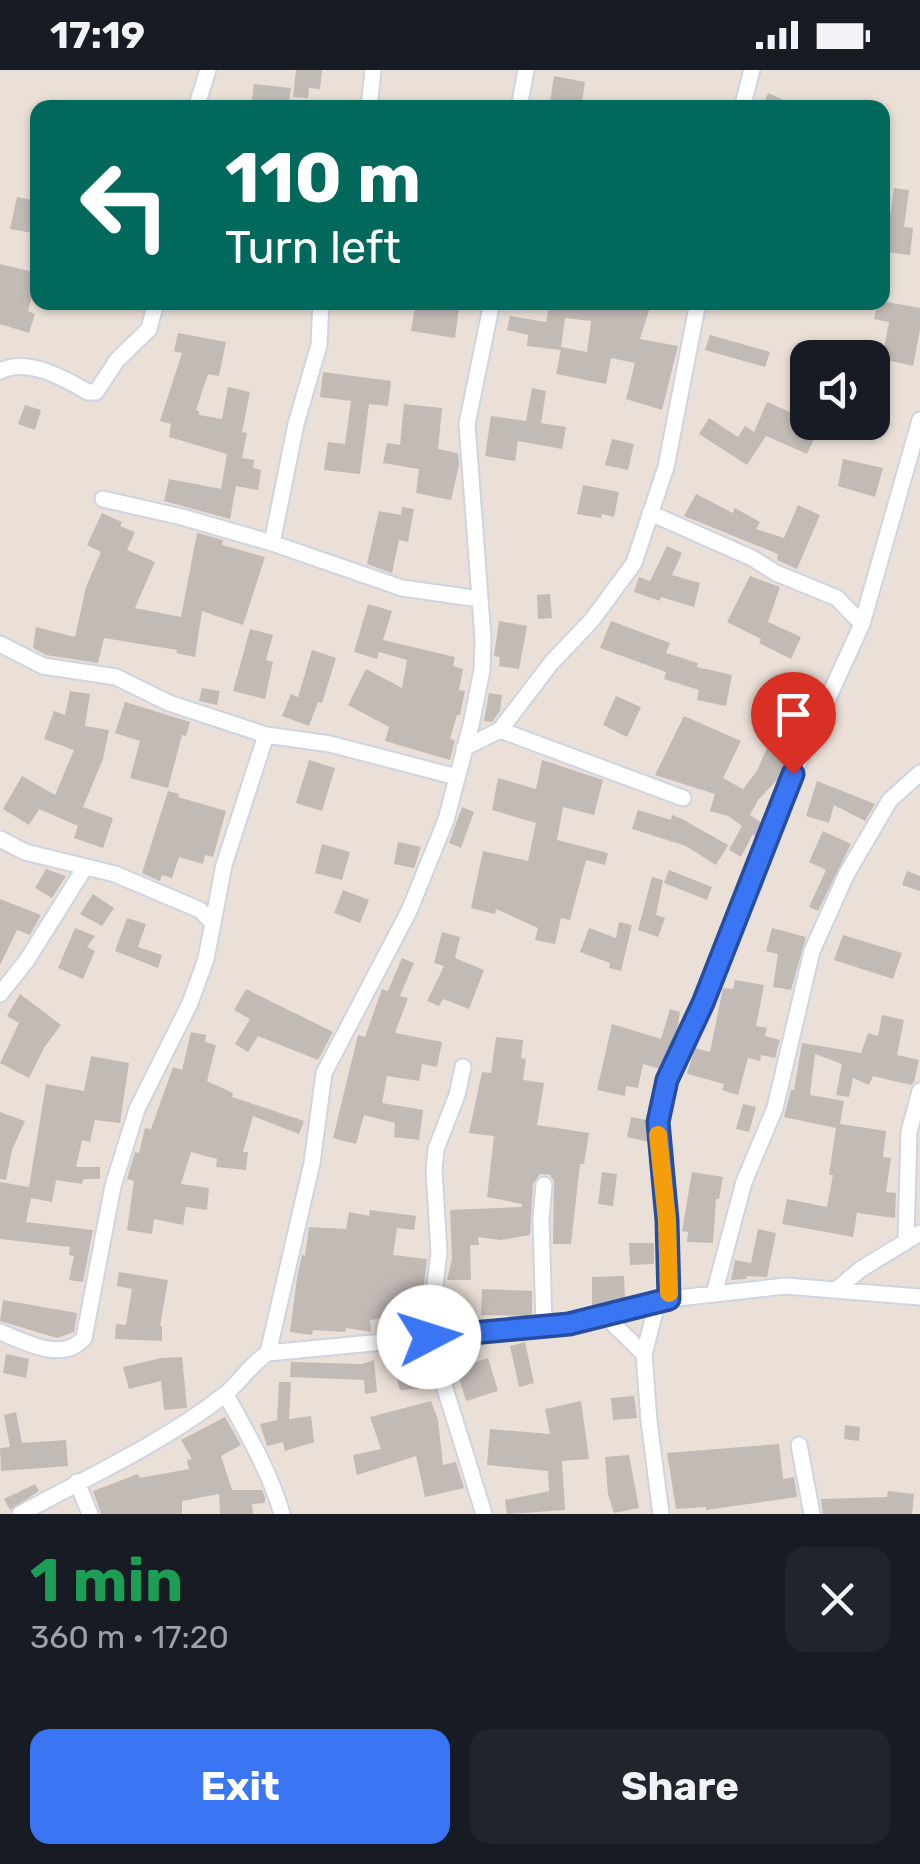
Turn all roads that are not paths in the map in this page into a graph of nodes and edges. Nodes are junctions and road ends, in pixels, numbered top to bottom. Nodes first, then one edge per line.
1 (208, 70) edge
2 (373, 70) edge
3 (526, 70) edge
4 (752, 70) edge
5 (199, 100) edge
6 (370, 100) edge
7 (520, 100) edge
8 (744, 100) edge
9 (154, 310) edge
10 (321, 310) edge
11 (490, 310) edge
12 (697, 310) edge
13 (0, 371) edge
14 (920, 420) edge
15 (103, 499) dead end
16 (650, 513) junction
17 (272, 543) junction
18 (480, 599) junction
19 (862, 624) junction
20 (0, 644) edge
21 (500, 730) junction
22 (266, 735) junction
23 (464, 748) junction
24 (920, 773) edge
25 (457, 776) junction
26 (683, 798) dead end
27 (0, 839) edge
28 (84, 868) junction
29 (218, 897) junction
30 (200, 910) junction
31 (212, 922) junction
32 (0, 994) edge
33 (463, 1067) dead end
34 (920, 1091) edge
35 (544, 1185) dead end
36 (913, 1236) edge
37 (837, 1289) junction
38 (714, 1294) junction
39 (920, 1297) edge
40 (663, 1302) junction
41 (605, 1316) junction
42 (544, 1326) junction
43 (0, 1332) edge
44 (429, 1337) junction
45 (268, 1353) junction
46 (644, 1354) junction
47 (226, 1395) junction
48 (799, 1445) dead end
49 (77, 1482) junction
50 (20, 1514) edge
51 (90, 1514) edge
52 (282, 1514) edge
53 (484, 1514) edge
54 (662, 1514) edge
55 (812, 1514) edge

1 - 5 street
2 - 6 street
3 - 7 street
4 - 8 street
9 - 13 street
10 - 17 street
11 - 18 street
12 - 16 street
14 - 19 street
15 - 17 street
16 - 19 street
16 - 21 street
17 - 18 street
18 - 23 street
19 - 40 street
20 - 22 street
21 - 23 street
21 - 26 street
22 - 25 street
22 - 29 street
23 - 25 street
24 - 38 street
25 - 45 street
27 - 28 street
28 - 30 street
28 - 32 street
29 - 30 street
29 - 31 street
30 - 31 street
31 - 43 street
33 - 44 street
34 - 36 street
35 - 42 street
36 - 37 street
37 - 38 street
37 - 39 street
38 - 40 street
40 - 41 street
40 - 46 street
41 - 42 street
41 - 46 street
42 - 44 street
44 - 45 street
44 - 53 street
45 - 47 street
46 - 54 street
47 - 49 street
47 - 52 street
48 - 55 street
49 - 50 street
49 - 51 street

